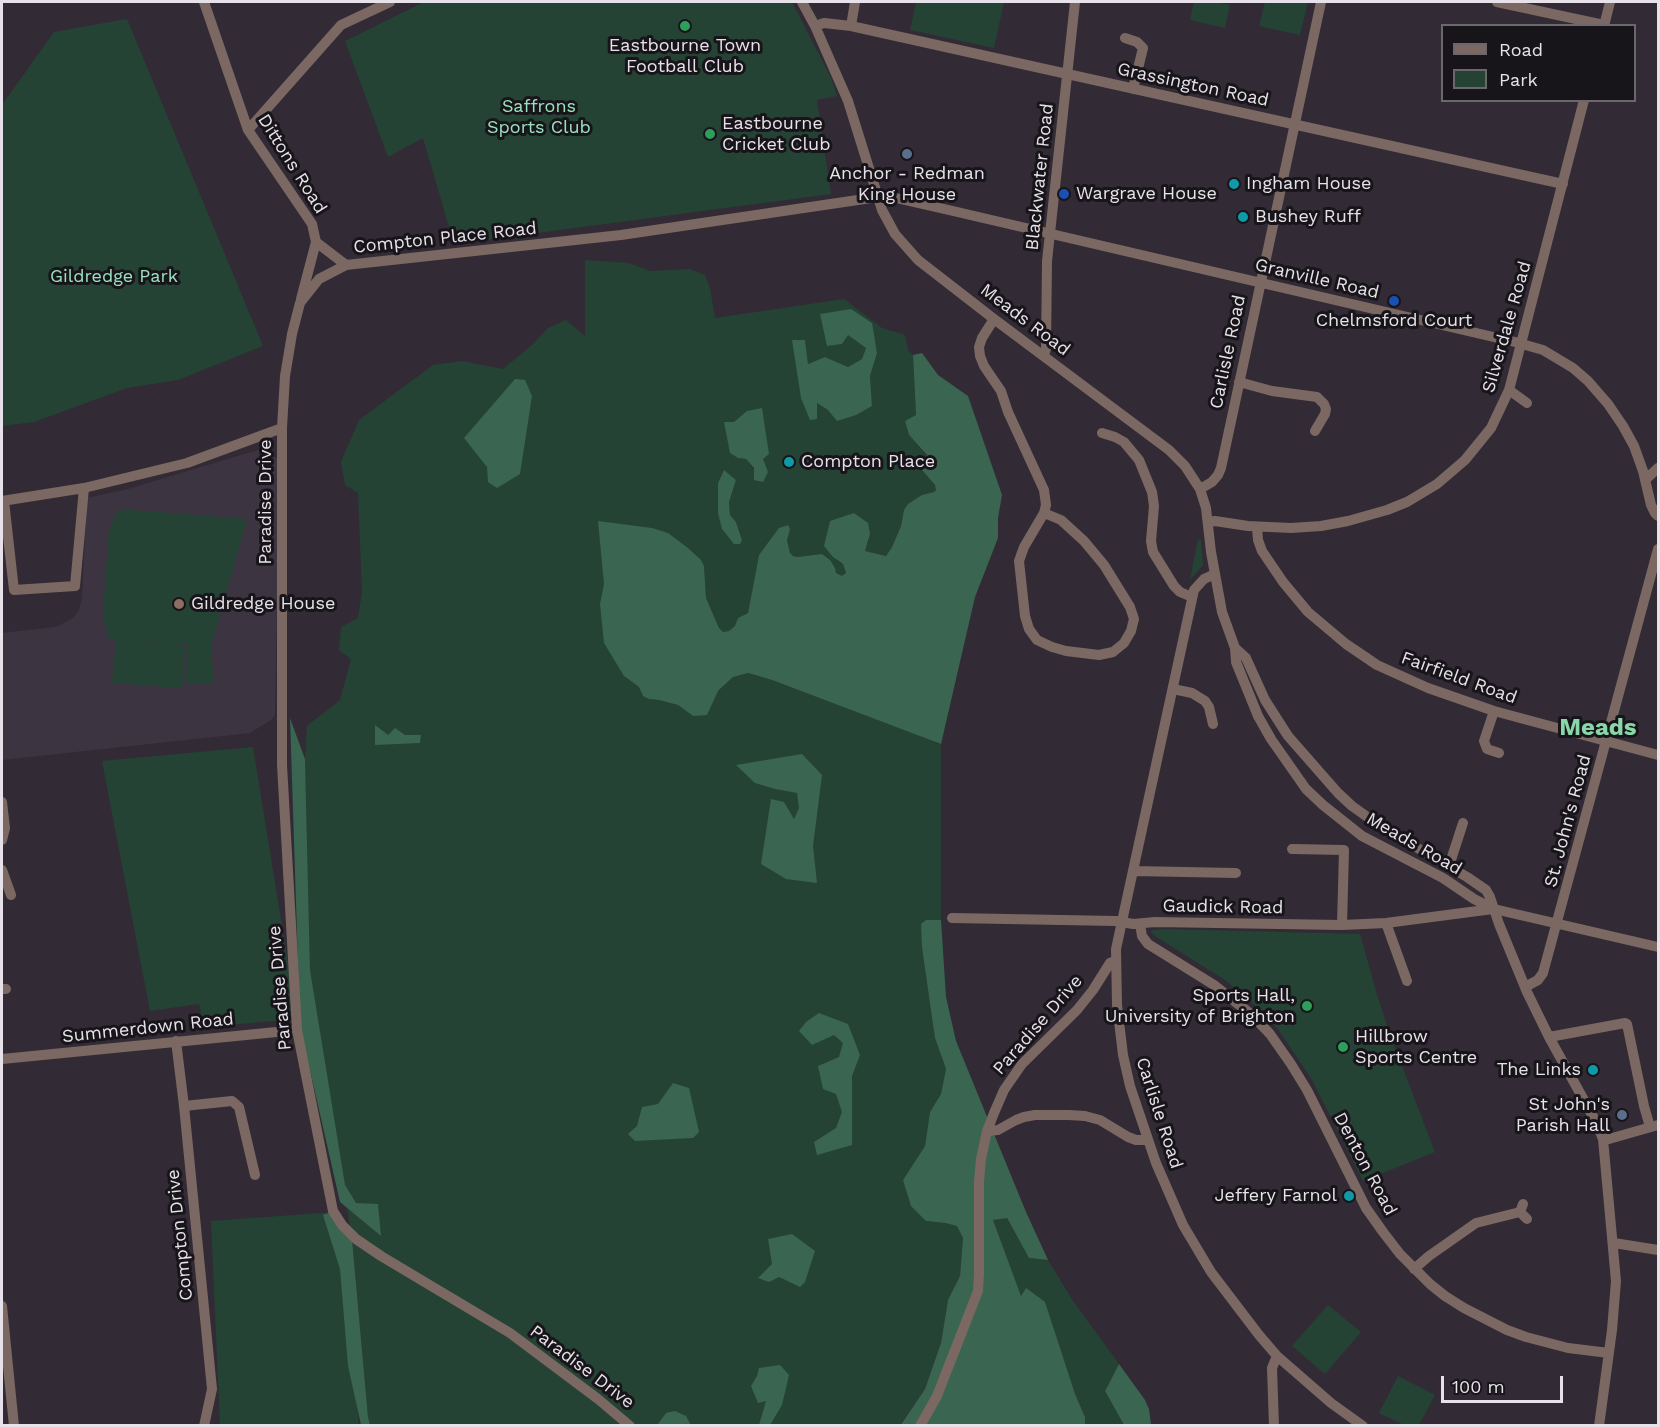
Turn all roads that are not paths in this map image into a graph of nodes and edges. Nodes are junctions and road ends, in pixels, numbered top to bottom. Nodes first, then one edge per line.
1 (204, 2) edge
2 (390, 2) edge
3 (802, 2) edge
4 (855, 2) edge
5 (1075, 2) edge
6 (1321, 2) edge
7 (1497, 2) edge
8 (1610, 2) edge
9 (1599, 24) edge
10 (1604, 24) edge
11 (815, 26) junction
12 (851, 26) junction
13 (1125, 38) dead end
14 (1067, 74) junction
15 (1133, 89) junction
16 (1584, 102) edge
17 (1294, 125) junction
18 (248, 130) junction
19 (1563, 184) junction
20 (878, 197) junction
21 (1050, 234) junction
22 (316, 242) junction
23 (346, 266) junction
24 (1260, 283) junction
25 (300, 303) junction
26 (994, 319) junction
27 (1521, 343) junction
28 (1044, 355) junction
29 (1239, 382) junction
30 (1509, 390) junction
31 (1527, 403) dead end
32 (282, 428) junction
33 (1316, 431) dead end
34 (1102, 433) dead end
35 (1659, 468) edge
36 (1645, 480) junction
37 (84, 488) junction
38 (1200, 489) junction
39 (3, 501) edge
40 (1044, 513) junction
41 (1659, 516) edge
42 (1208, 522) junction
43 (1257, 527) junction
44 (1659, 549) edge
45 (1215, 574) junction
46 (1192, 597) junction
47 (1235, 648) junction
48 (1173, 689) junction
49 (1494, 711) junction
50 (1213, 724) dead end
51 (1607, 741) junction
52 (1499, 753) dead end
53 (1659, 755) edge
54 (2, 802) edge
55 (1463, 823) dead end
56 (2, 840) edge
57 (1292, 849) dead end
58 (1449, 866) junction
59 (2, 870) edge
60 (1133, 871) junction
61 (1236, 873) dead end
62 (11, 895) dead end
63 (1494, 909) junction
64 (952, 918) dead end
65 (1122, 923) junction
66 (1386, 923) junction
67 (1140, 924) junction
68 (1558, 924) junction
69 (1342, 925) junction
70 (1659, 947) edge
71 (1115, 960) junction
72 (1407, 981) dead end
73 (1525, 987) junction
74 (297, 1030) junction
75 (1549, 1037) junction
76 (176, 1041) junction
77 (2, 1059) edge
78 (184, 1106) junction
79 (1654, 1126) edge
80 (987, 1131) junction
81 (1603, 1139) junction
82 (1147, 1140) junction
83 (255, 1176) dead end
84 (1524, 1212) dead end
85 (1614, 1243) junction
86 (1659, 1250) edge
87 (1414, 1269) junction
88 (2, 1306) edge
89 (1609, 1353) junction
90 (1277, 1356) junction
91 (14, 1425) edge
92 (204, 1425) edge
93 (630, 1425) edge
94 (920, 1425) edge
95 (1274, 1425) edge
96 (1363, 1425) edge
97 (1599, 1425) edge

1 - 18 street, Dittons Road
2 - 18 street
3 - 11 street, Meads Road
4 - 12 street
5 - 14 street, Blackwater Road
6 - 17 street, Carlisle Road
7 - 9 street
8 - 10 street
11 - 12 street, Grassington Road
11 - 20 street, Meads Road
12 - 14 street, Grassington Road
13 - 15 street
14 - 15 street, Grassington Road
14 - 21 street, Blackwater Road
15 - 17 street, Grassington Road
16 - 19 street, Silverdale Road
17 - 19 street, Grassington Road
17 - 24 street, Carlisle Road
18 - 22 street, Dittons Road
19 - 27 street, Silverdale Road
20 - 21 street, Granville Road
20 - 23 street, Compton Place Road
20 - 26 street, Meads Road
21 - 24 street, Granville Road
21 - 28 street, Blackwater Road
22 - 23 street, Dittons Road
22 - 25 street, Dittons Road
23 - 25 street, Compton Place Road
24 - 27 street, Granville Road
24 - 29 street, Carlisle Road
25 - 32 street, Compton Place Road
26 - 28 street, Meads Road
26 - 40 street
27 - 30 street, Silverdale Road
27 - 36 street, Granville Road
28 - 38 street, Meads Road
29 - 33 street
29 - 38 street, Carlisle Road
30 - 31 street
30 - 43 street, Silverdale Road
32 - 37 street
32 - 74 street, Paradise Drive
34 - 46 street
35 - 36 street
36 - 41 street, Granville Road
37 - 39 street
37 - 39 street
38 - 42 street, Meads Road
40 - 40 street
42 - 43 street, Silverdale Road
42 - 45 street, Meads Road
43 - 49 street, Fairfield Road
44 - 51 street, St. John's Road
45 - 46 street, Carlisle Road
45 - 47 street, Meads Road
46 - 48 street, Carlisle Road
47 - 58 street, Meads Road
47 - 63 street, Meads Road
48 - 50 street
48 - 60 street, Carlisle Road
49 - 51 street, Fairfield Road
49 - 52 street
51 - 53 street, Fairfield Road
51 - 68 street, St. John's Road
54 - 56 street
55 - 58 street
57 - 69 street
58 - 63 street, Meads Road
59 - 62 street
60 - 61 street
60 - 65 street, Carlisle Road
63 - 66 street, Gaudick Road
63 - 68 street
63 - 73 street, Meads Road
64 - 65 street, Gaudick Road
65 - 67 street, Gaudick Road
65 - 71 street, Carlisle Road
66 - 69 street, Gaudick Road
66 - 72 street
67 - 69 street, Gaudick Road
67 - 87 street, Denton Road
68 - 70 street
68 - 73 street, St. John's Road
71 - 80 street, Paradise Drive
71 - 82 street, Carlisle Road
73 - 75 street, Meads Road
74 - 76 street, Summerdown Road
74 - 93 street, Paradise Drive
75 - 79 street
75 - 81 street, Meads Road
76 - 77 street, Summerdown Road
76 - 78 street, Compton Drive
78 - 83 street
78 - 92 street, Compton Drive
79 - 81 street
80 - 82 street
80 - 94 street, Paradise Drive
81 - 85 street, Meads Road
82 - 90 street, Carlisle Road
84 - 87 street
85 - 86 street
85 - 89 street, Meads Road
87 - 89 street, Denton Road
88 - 91 street
89 - 97 street, Meads Road
90 - 95 street
90 - 96 street, Carlisle Road

